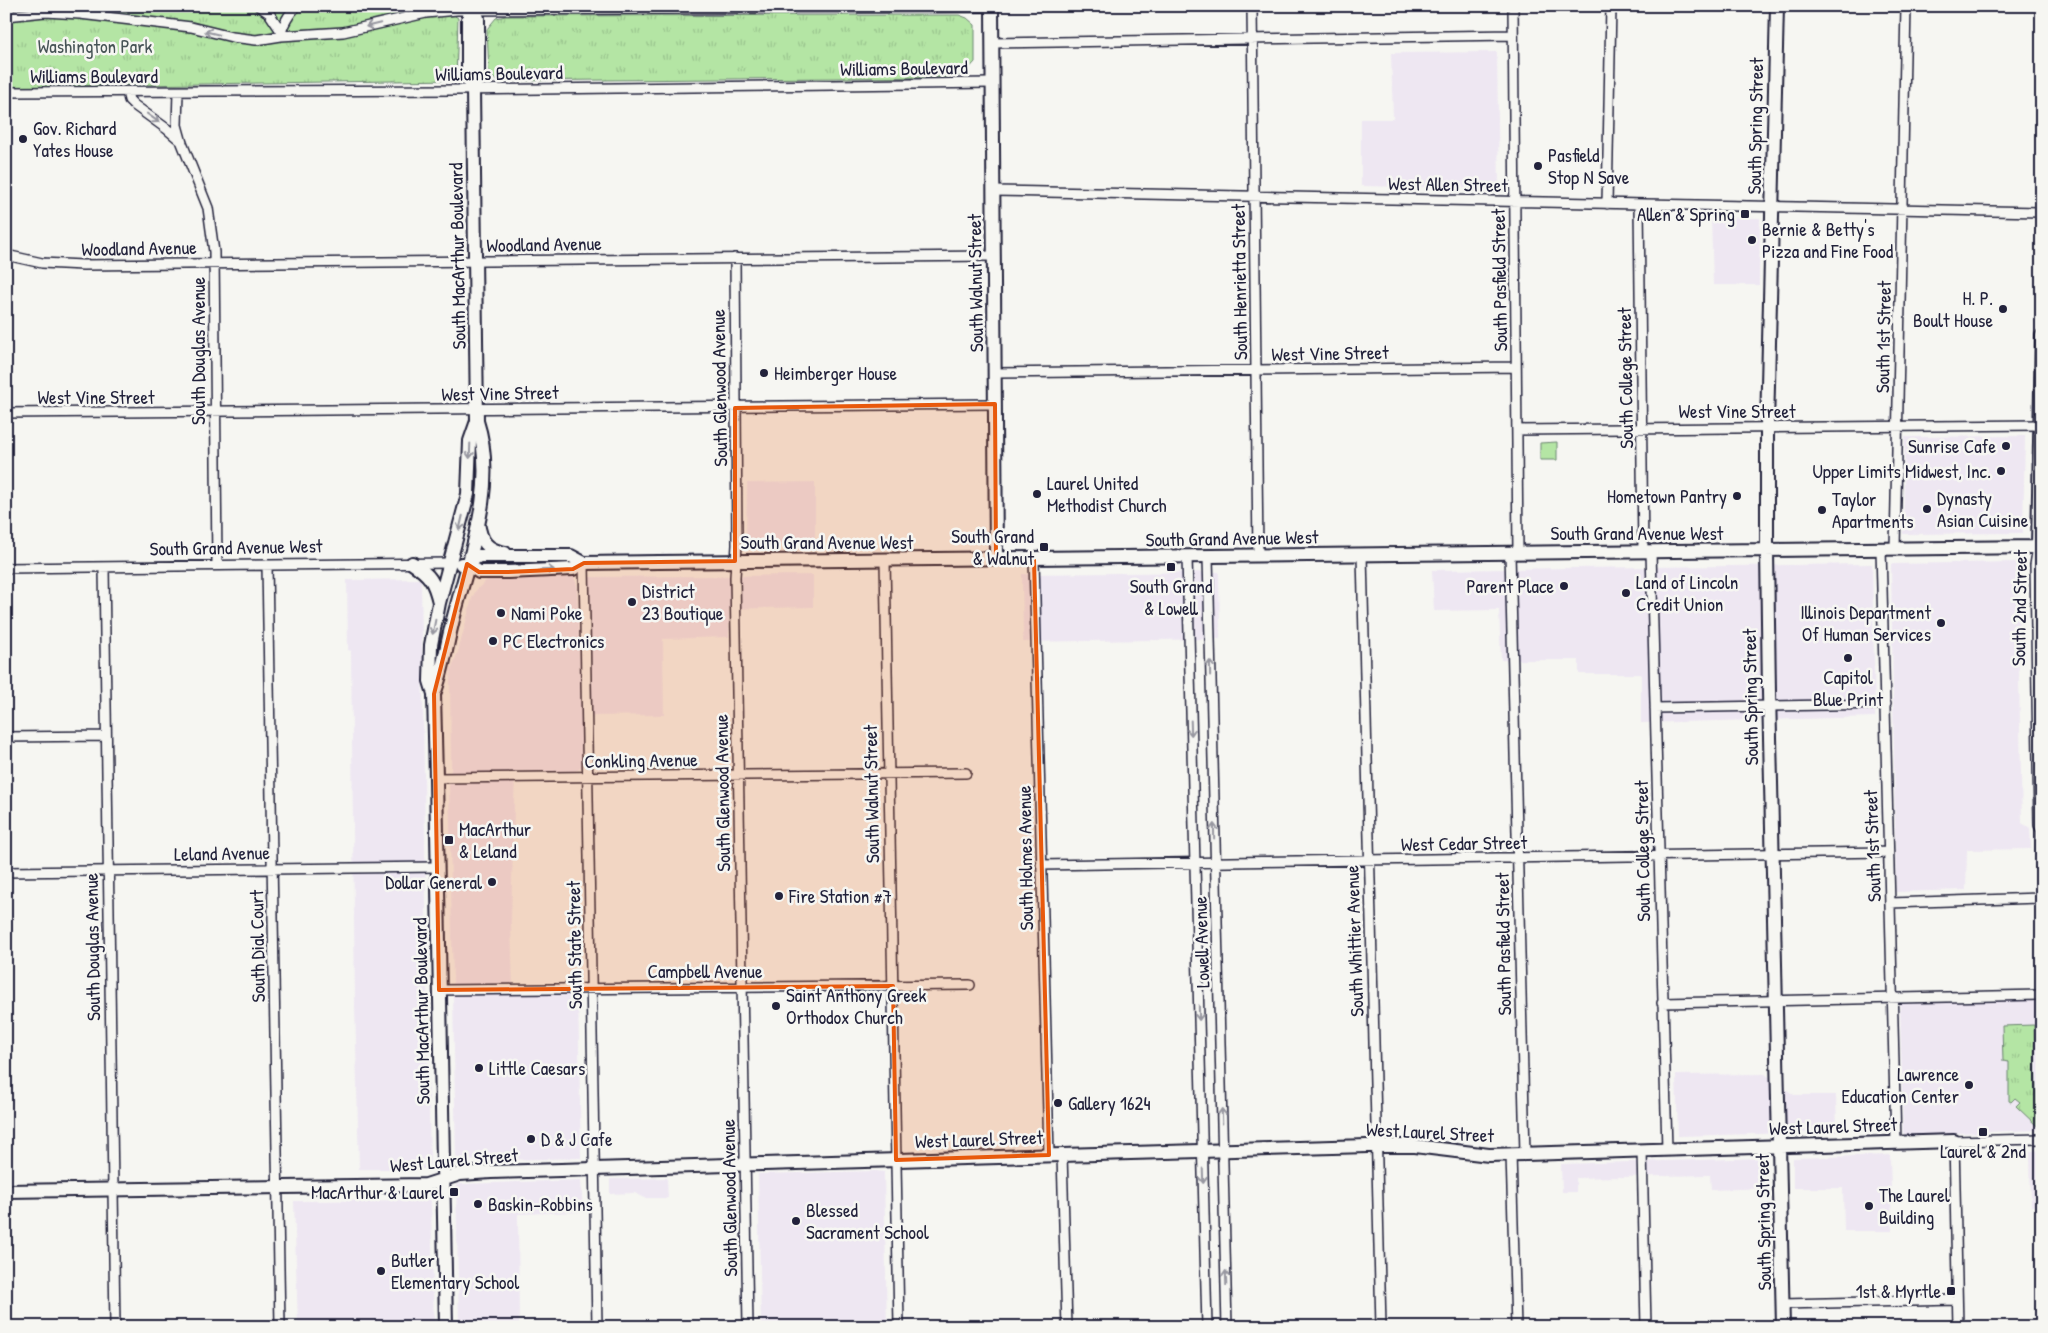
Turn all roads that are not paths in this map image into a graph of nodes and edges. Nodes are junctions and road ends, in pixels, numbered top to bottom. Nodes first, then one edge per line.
1 (260, 6) edge
2 (297, 6) edge
3 (1252, 6) edge
4 (1513, 6) edge
5 (1611, 6) edge
6 (1777, 6) edge
7 (1906, 6) edge
8 (992, 7) edge
9 (473, 8) edge
10 (6, 16) edge
11 (281, 34) junction
12 (1513, 35) junction
13 (1253, 39) junction
14 (992, 43) junction
15 (992, 83) junction
16 (473, 90) junction
17 (6, 92) edge
18 (127, 92) junction
19 (178, 92) junction
20 (182, 142) junction
21 (993, 191) junction
22 (1254, 196) junction
23 (1515, 202) junction
24 (1607, 204) junction
25 (1638, 204) junction
26 (1773, 207) junction
27 (1902, 209) junction
28 (2042, 212) edge
29 (6, 254) edge
30 (993, 256) junction
31 (734, 258) junction
32 (475, 261) junction
33 (214, 263) junction
34 (2042, 336) edge
35 (1516, 367) junction
36 (1256, 370) junction
37 (995, 373) junction
38 (2041, 403) edge
39 (995, 404) junction
40 (736, 408) junction
41 (6, 413) edge
42 (215, 413) junction
43 (477, 416) junction
44 (2041, 425) edge
45 (1898, 426) junction
46 (1641, 428) junction
47 (1767, 428) junction
48 (1517, 430) junction
49 (478, 521) junction
50 (2040, 547) edge
51 (1881, 549) junction
52 (1895, 549) junction
53 (1767, 551) junction
54 (1647, 552) junction
55 (1514, 553) junction
56 (1362, 555) junction
57 (519, 556) junction
58 (1258, 556) junction
59 (1187, 557) junction
60 (1208, 557) junction
61 (996, 559) junction
62 (1034, 559) junction
63 (885, 560) junction
64 (735, 561) junction
65 (412, 563) junction
66 (451, 563) junction
67 (584, 563) junction
68 (467, 564) junction
69 (217, 565) junction
70 (267, 565) junction
71 (6, 568) edge
72 (104, 568) junction
73 (439, 603) junction
74 (434, 694) junction
75 (2040, 697) edge
76 (1886, 704) junction
77 (1769, 707) junction
78 (1655, 708) junction
79 (105, 736) junction
80 (6, 737) edge
81 (966, 773) dead end
82 (890, 774) junction
83 (738, 775) junction
84 (588, 777) junction
85 (436, 778) junction
86 (2042, 840) edge
87 (2042, 850) edge
88 (1888, 852) junction
89 (1772, 854) junction
90 (1658, 857) junction
91 (1518, 858) junction
92 (1368, 861) junction
93 (1196, 863) junction
94 (1215, 863) junction
95 (1041, 865) junction
96 (437, 867) junction
97 (272, 869) junction
98 (107, 871) junction
99 (6, 872) edge
100 (2042, 898) edge
101 (1890, 903) junction
102 (893, 986) junction
103 (970, 986) dead end
104 (742, 987) junction
105 (591, 988) junction
106 (439, 990) junction
107 (2042, 995) edge
108 (1892, 998) junction
109 (1777, 1000) junction
110 (1662, 1003) junction
111 (2042, 1139) edge
112 (1954, 1141) junction
113 (1896, 1143) junction
114 (1376, 1146) junction
115 (1780, 1146) junction
116 (1222, 1150) junction
117 (1642, 1150) junction
118 (1666, 1150) junction
119 (1202, 1151) junction
120 (1511, 1154) junction
121 (1525, 1154) junction
122 (1055, 1155) junction
123 (896, 1160) junction
124 (745, 1164) junction
125 (594, 1169) junction
126 (443, 1178) junction
127 (278, 1187) junction
128 (112, 1189) junction
129 (6, 1191) edge
130 (1957, 1300) junction
131 (1783, 1304) junction
132 (115, 1327) edge
133 (280, 1327) edge
134 (446, 1327) edge
135 (597, 1327) edge
136 (748, 1327) edge
137 (899, 1327) edge
138 (1067, 1327) edge
139 (1207, 1327) edge
140 (1227, 1327) edge
141 (1381, 1327) edge
142 (1516, 1327) edge
143 (1646, 1327) edge
144 (1783, 1327) edge
145 (1958, 1327) edge

1 - 11 street
2 - 11 street
3 - 13 street, South Henrietta Street
4 - 12 street, South Pasfield Street
5 - 24 street
6 - 26 street, South Spring Street
7 - 27 street, South 1st Street
8 - 9 street
8 - 14 street, South Walnut Street
9 -> 11 street
9 - 16 street, South MacArthur Boulevard
11 -> 10 street
12 - 13 street
12 - 23 street, South Pasfield Street
13 - 14 street
13 - 22 street, South Henrietta Street
14 - 15 street, South Walnut Street
15 - 16 street, Williams Boulevard
15 - 21 street, South Walnut Street
16 - 19 street, Williams Boulevard
16 - 32 street, South MacArthur Boulevard
17 - 18 street, Williams Boulevard
18 - 19 street, Williams Boulevard
18 -> 20 street, South Douglas Avenue
19 - 20 street, South Douglas Avenue
20 - 33 street, South Douglas Avenue
21 - 22 street, West Allen Street
21 - 30 street, South Walnut Street
22 - 23 street, West Allen Street
22 - 36 street, South Henrietta Street
23 - 24 street, West Allen Street
23 - 35 street, South Pasfield Street
24 - 25 street, West Allen Street
25 - 26 street, West Allen Street
25 - 46 street, South College Street
26 - 27 street, West Allen Street
26 - 47 street, South Spring Street
27 - 28 street, West Allen Street
27 - 45 street, South 1st Street
29 - 33 street, Woodland Avenue
30 - 31 street, Woodland Avenue
30 - 37 street, South Walnut Street
31 - 32 street, Woodland Avenue
31 - 40 street, South Glenwood Avenue
32 - 33 street, Woodland Avenue
32 - 43 street, South MacArthur Boulevard
33 - 42 street, South Douglas Avenue
34 - 38 street, South 2nd Street
35 - 36 street, West Vine Street
35 - 48 street, South Pasfield Street
36 - 37 street, West Vine Street
36 - 58 street, South Henrietta Street
37 - 39 street, South Walnut Street
38 - 44 street, South 2nd Street
39 - 40 street, West Vine Street
39 - 61 street, South Walnut Street
40 - 43 street, West Vine Street
40 - 64 street, South Glenwood Avenue
41 - 42 street, West Vine Street
42 - 43 street, West Vine Street
42 - 69 street, South Douglas Avenue
43 - 49 street, South MacArthur Boulevard
43 -> 66 street, South MacArthur Boulevard
44 - 45 street, West Vine Street
44 - 50 street, South 2nd Street
45 - 47 street, West Vine Street
45 - 52 street, South 1st Street
46 - 47 street, West Vine Street
46 - 48 street, West Vine Street
46 - 54 street, South College Street
47 - 53 street, South Spring Street
48 - 55 street, South Pasfield Street
49 - 57 street
49 - 68 street, South MacArthur Boulevard
50 - 52 street, South Grand Avenue West
50 - 75 street, South 2nd Street
51 - 52 street, South Grand Avenue West
51 - 53 street, South Grand Avenue West
51 - 76 street, South 1st Street
53 - 54 street, South Grand Avenue West
53 - 77 street, South Spring Street
54 - 55 street, South Grand Avenue West
54 - 78 street, South College Street
55 - 56 street, South Grand Avenue West
55 - 91 street, South Pasfield Street
56 - 58 street, South Grand Avenue West
56 - 92 street, South Whittier Avenue
57 - 67 street, South Grand Avenue West
57 - 68 street, South Grand Avenue West
58 - 60 street, South Grand Avenue West
59 - 60 street, South Grand Avenue West
59 - 62 street, South Grand Avenue West
59 -> 93 street, Lowell Avenue
94 -> 60 street, Lowell Avenue
61 - 62 street, South Grand Avenue West
61 - 63 street, South Grand Avenue West
62 - 95 street, South Holmes Avenue
63 - 64 street, South Grand Avenue West
63 - 82 street, South Walnut Street
64 - 67 street, South Grand Avenue West
64 - 83 street, South Glenwood Avenue
65 - 66 street, South Grand Avenue West
65 - 70 street, South Grand Avenue West
65 - 73 street
66 - 68 street, South Grand Avenue West
66 - 73 street, South MacArthur Boulevard
68 -> 67 street, South Grand Avenue West
67 - 84 street, South State Street
68 - 74 street, South MacArthur Boulevard
69 - 70 street, South Grand Avenue West
69 - 72 street, South Grand Avenue West
70 - 97 street, South Dial Court
71 - 72 street, South Grand Avenue West
72 - 79 street, South Douglas Avenue
73 -> 74 street, South MacArthur Boulevard
74 - 85 street, South MacArthur Boulevard
75 - 86 street, South 2nd Street
76 - 77 street
76 - 88 street, South 1st Street
77 - 78 street
77 - 89 street, South Spring Street
78 - 90 street, South College Street
79 - 80 street
79 - 98 street, South Douglas Avenue
81 - 82 street, Conkling Avenue
82 - 83 street, Conkling Avenue
82 - 102 street, South Walnut Street
83 - 84 street, Conkling Avenue
83 - 104 street, South Glenwood Avenue
84 - 85 street, Conkling Avenue
84 - 105 street, South State Street
85 - 96 street, South MacArthur Boulevard
86 - 87 street, South 2nd Street
88 - 89 street, West Cedar Street
88 - 101 street, South 1st Street
89 - 90 street, West Cedar Street
89 - 109 street, South Spring Street
90 - 91 street, West Cedar Street
90 - 110 street, South College Street
91 - 92 street, West Cedar Street
91 - 121 street, South Pasfield Street
92 - 94 street, West Cedar Street
92 - 114 street, South Whittier Avenue
93 - 94 street, West Cedar Street
93 - 95 street, West Cedar Street
93 -> 119 street, Lowell Avenue
116 -> 94 street, Lowell Avenue
95 - 122 street, South Holmes Avenue
96 - 97 street, Leland Avenue
96 - 106 street, South MacArthur Boulevard
97 - 98 street, Leland Avenue
97 - 127 street, South Dial Court
98 - 99 street, Leland Avenue
98 - 128 street, South Douglas Avenue
100 - 101 street
101 - 108 street, South 1st Street
102 - 103 street, Campbell Avenue
102 - 104 street, Campbell Avenue
102 - 123 street, South Walnut Street
104 - 105 street, Campbell Avenue
104 - 124 street, South Glenwood Avenue
105 - 106 street, Campbell Avenue
105 - 125 street, South State Street
106 - 126 street, South MacArthur Boulevard
107 - 108 street
108 - 109 street
108 - 113 street, South 1st Street
109 - 110 street
109 - 115 street, South Spring Street
110 - 118 street, South College Street
111 - 112 street
112 - 113 street, West Laurel Street
112 - 130 street
113 - 115 street, West Laurel Street
114 - 116 street, West Laurel Street
114 - 120 street, West Laurel Street
114 - 141 street, South Whittier Avenue
115 - 118 street, West Laurel Street
115 - 131 street, South Spring Street
116 - 119 street, West Laurel Street
140 -> 116 street, Lowell Avenue
117 - 118 street, West Laurel Street
117 - 121 street, West Laurel Street
117 - 143 street
119 - 122 street, West Laurel Street
119 -> 139 street, Lowell Avenue
120 - 121 street, West Laurel Street
120 - 142 street
122 - 123 street, West Laurel Street
122 - 138 street, South Holmes Avenue
123 - 124 street, West Laurel Street
123 - 137 street, South Walnut Street
124 - 125 street, West Laurel Street
124 - 136 street, South Glenwood Avenue
125 - 126 street, West Laurel Street
125 - 135 street, South State Street
126 - 127 street, West Laurel Street
126 - 134 street, South MacArthur Boulevard
127 - 128 street, West Laurel Street
127 - 133 street, South Dial Court
128 - 129 street, West Laurel Street
128 - 132 street, South Douglas Avenue
130 - 131 street
130 - 145 street
131 - 144 street, South Spring Street

